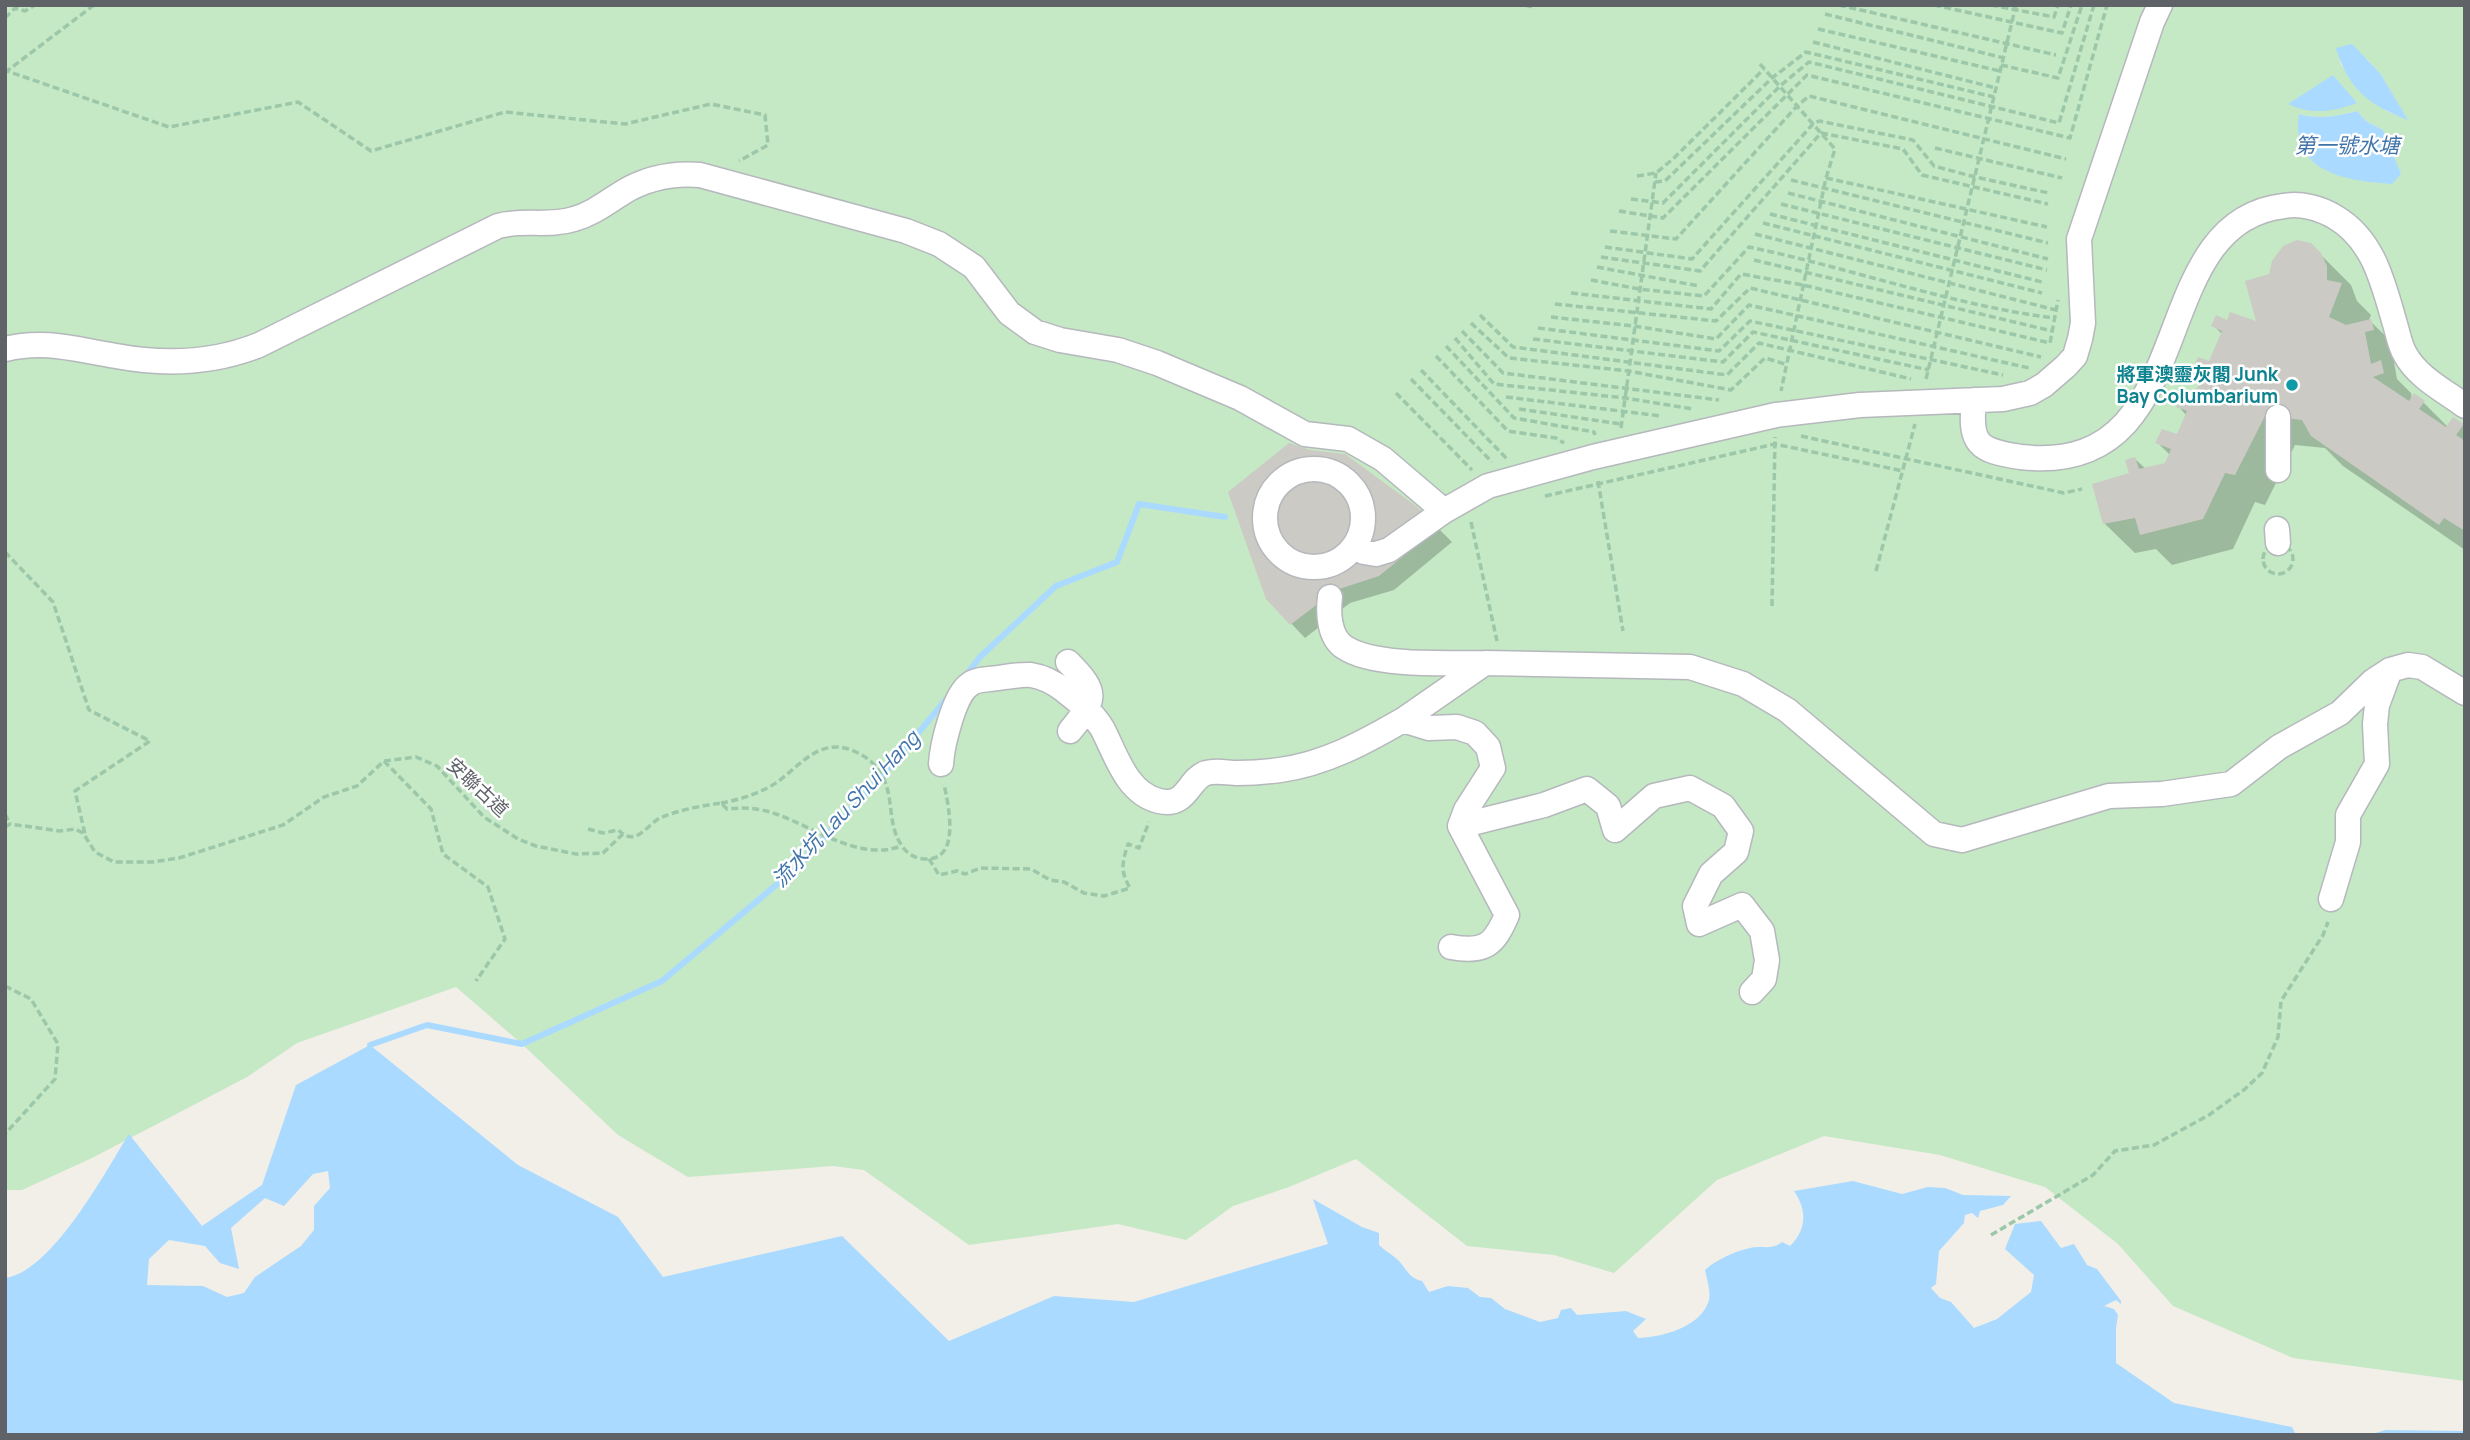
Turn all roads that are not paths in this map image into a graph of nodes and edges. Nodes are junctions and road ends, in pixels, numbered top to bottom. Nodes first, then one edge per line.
1 (2160, 5) edge
2 (5, 349) edge
3 (1974, 400) junction
4 (2465, 405) edge
5 (2278, 417) dead end
6 (2277, 470) dead end
7 (1444, 511) junction
8 (1355, 546) dead end
9 (1330, 597) dead end
10 (1492, 657) junction
11 (1068, 662) dead end
12 (2390, 670) junction
13 (2465, 693) edge
14 (1088, 709) junction
15 (1403, 720) junction
16 (1070, 731) dead end
17 (941, 764) road end
18 (1460, 826) junction
19 (2330, 908) road end
20 (1451, 947) dead end
21 (1752, 992) dead end

1 - 3 street
2 - 7 street
3 - 4 street
3 - 7 street
5 - 6 street
7 - 8 street
9 - 10 street
10 - 12 street
10 - 15 street
11 - 14 street
12 - 13 street
12 - 19 street
14 - 15 street
14 - 16 street
14 - 17 street
15 - 18 street
18 - 20 street
18 - 21 street

